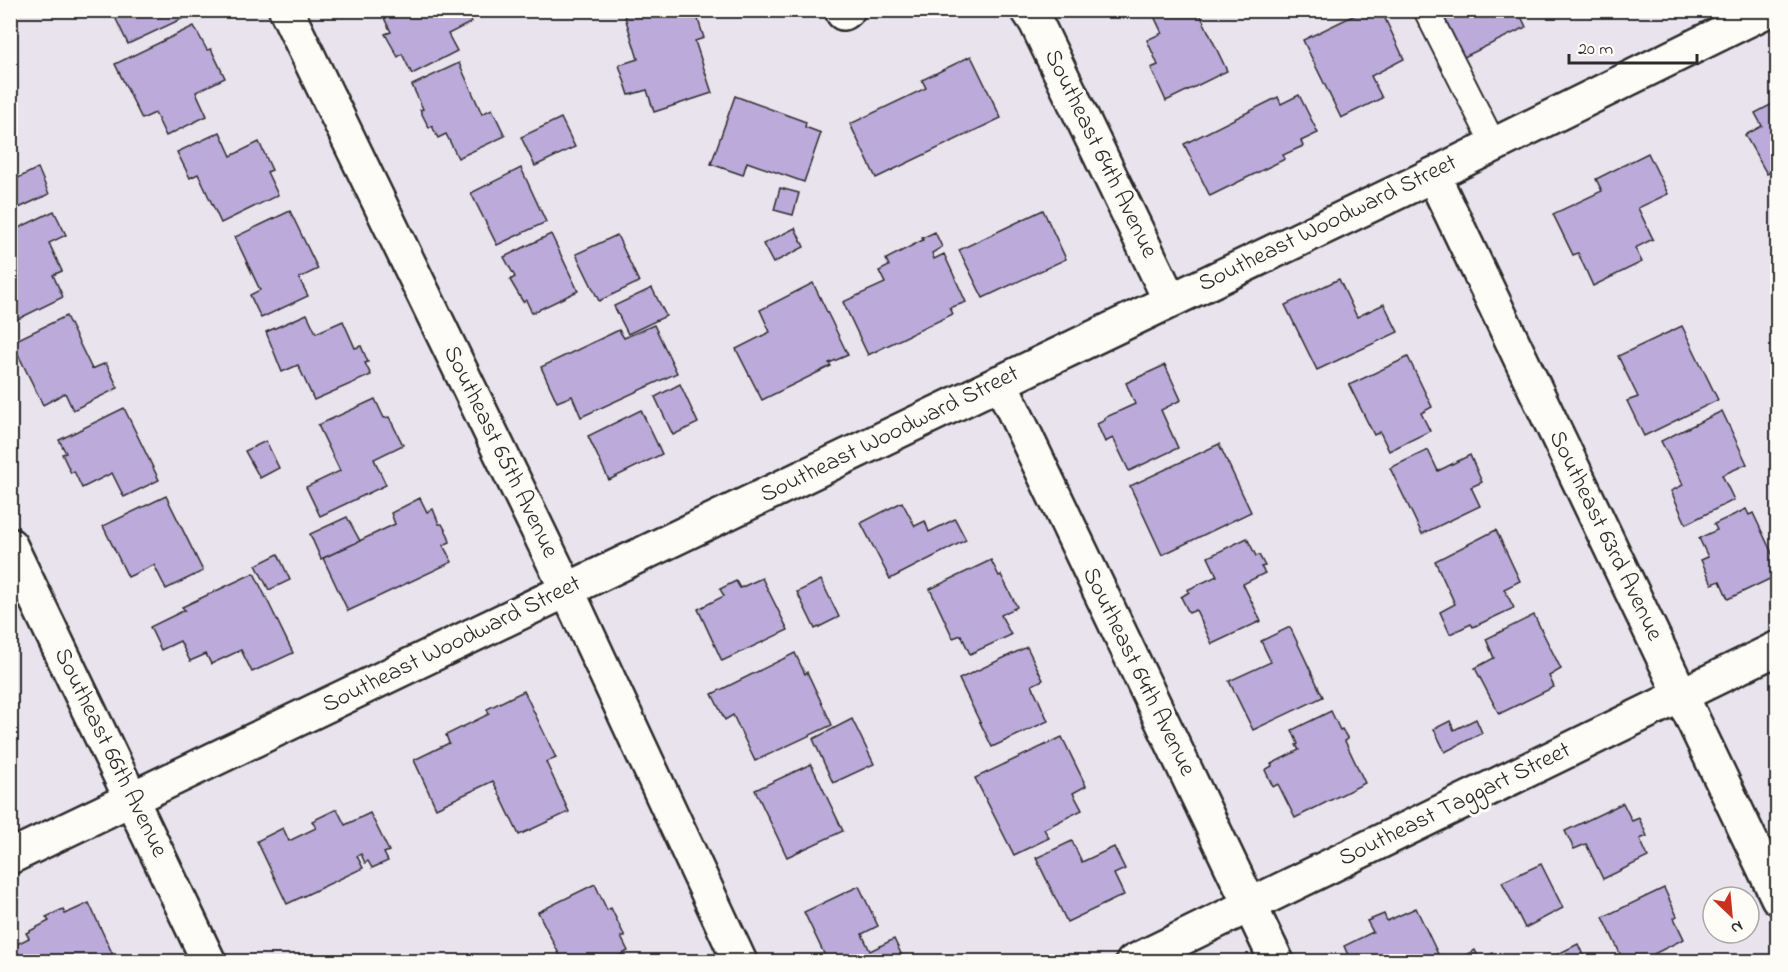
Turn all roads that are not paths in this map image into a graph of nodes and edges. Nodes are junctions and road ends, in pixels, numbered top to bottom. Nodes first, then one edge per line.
1 (286, 10) edge
2 (1028, 10) edge
3 (1426, 10) edge
4 (1768, 10) edge
5 (1494, 145) junction
6 (1433, 175) junction
7 (1170, 300) junction
8 (1000, 382) junction
9 (10, 545) edge
10 (567, 590) junction
11 (1778, 648) edge
12 (1681, 694) junction
13 (132, 798) junction
14 (10, 857) edge
15 (1778, 898) edge
16 (1250, 906) junction
17 (209, 962) edge
18 (740, 962) edge
19 (1133, 962) edge
20 (1277, 962) edge

1 - 10 street, Southeast 65th Avenue
2 - 7 street, Southeast 64th Avenue
3 - 5 lane
4 - 5 street, Southeast Woodward Street
5 - 6 street, Southeast Woodward Street
6 - 7 street, Southeast Woodward Street
6 - 12 street, Southeast 63rd Avenue
7 - 8 street, Southeast Woodward Street
8 - 10 street, Southeast Woodward Street
8 - 16 street, Southeast 64th Avenue
9 - 13 street, Southeast 66th Avenue
10 - 13 street, Southeast Woodward Street
10 - 18 street, Southeast 65th Avenue
11 - 12 street, Southeast Taggart Street
12 - 15 street, Southeast 63rd Avenue
12 - 16 street, Southeast Taggart Street
13 - 14 street, Southeast Woodward Street
13 - 17 street, Southeast 66th Avenue
16 - 19 street, Southeast Taggart Street
16 - 20 street, Southeast 64th Avenue

